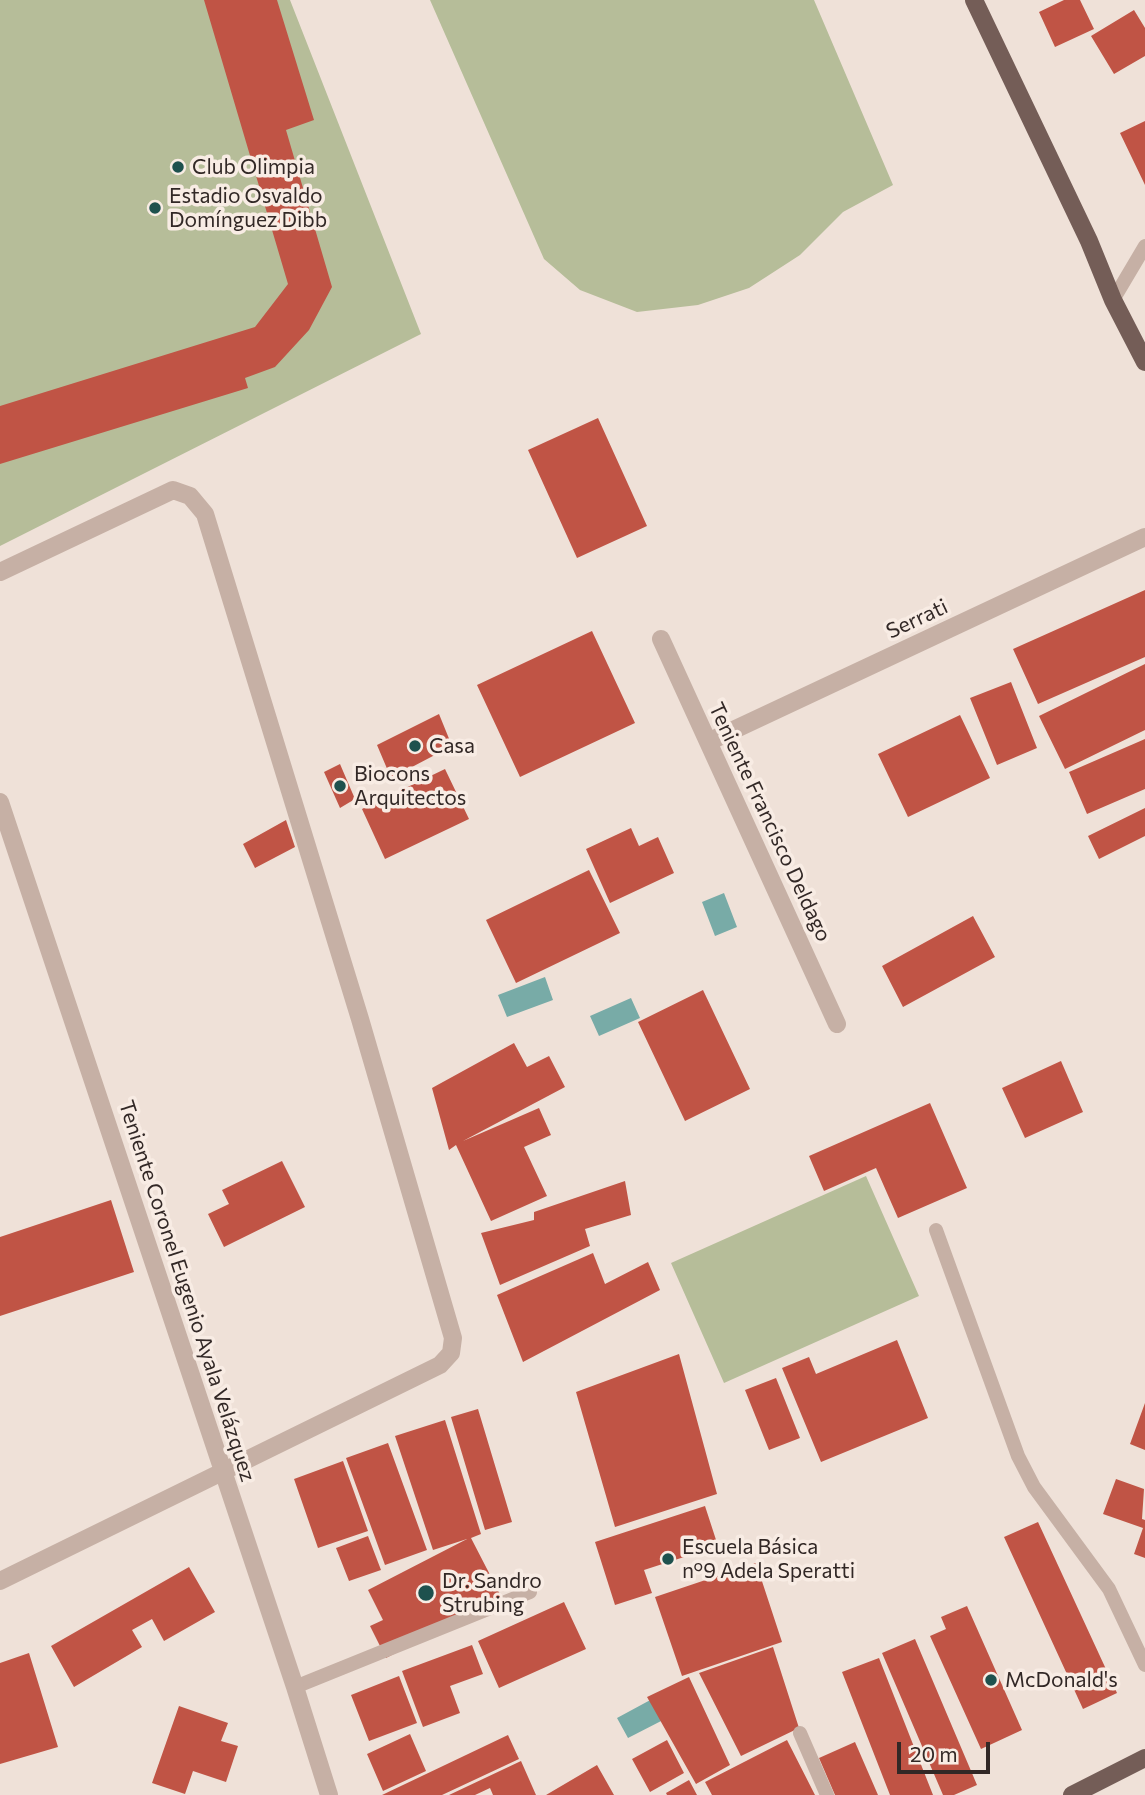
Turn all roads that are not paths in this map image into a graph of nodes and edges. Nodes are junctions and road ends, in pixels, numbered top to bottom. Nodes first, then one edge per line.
1 (975, 0) edge
2 (1145, 246) edge
3 (1114, 300) junction
4 (1140, 339) edge
5 (1145, 362) edge
6 (1145, 537) edge
7 (0, 572) edge
8 (661, 639) dead end
9 (708, 742) junction
10 (0, 802) edge
11 (837, 1024) dead end
12 (936, 1230) dead end
13 (222, 1471) junction
14 (0, 1581) edge
15 (530, 1592) dead end
16 (1145, 1664) edge
17 (295, 1687) junction
18 (800, 1733) dead end
19 (1145, 1758) edge
20 (329, 1795) edge
21 (827, 1795) edge
22 (1072, 1795) edge

1 - 3 main road
2 - 3 lane
3 - 4 main road
4 - 5 main road
6 - 9 street, Serrati
7 - 13 street
8 - 9 street, Teniente Francisco Deldago
9 - 11 street, Teniente Francisco Deldago
10 - 13 street, Teniente Coronel Eugenio Ayala Velázquez
12 - 16 lane
13 - 14 street
13 - 17 street, Teniente Coronel Eugenio Ayala Velázquez
15 - 17 lane
17 - 20 street, Teniente Coronel Eugenio Ayala Velázquez
18 - 21 lane
19 - 22 main road

